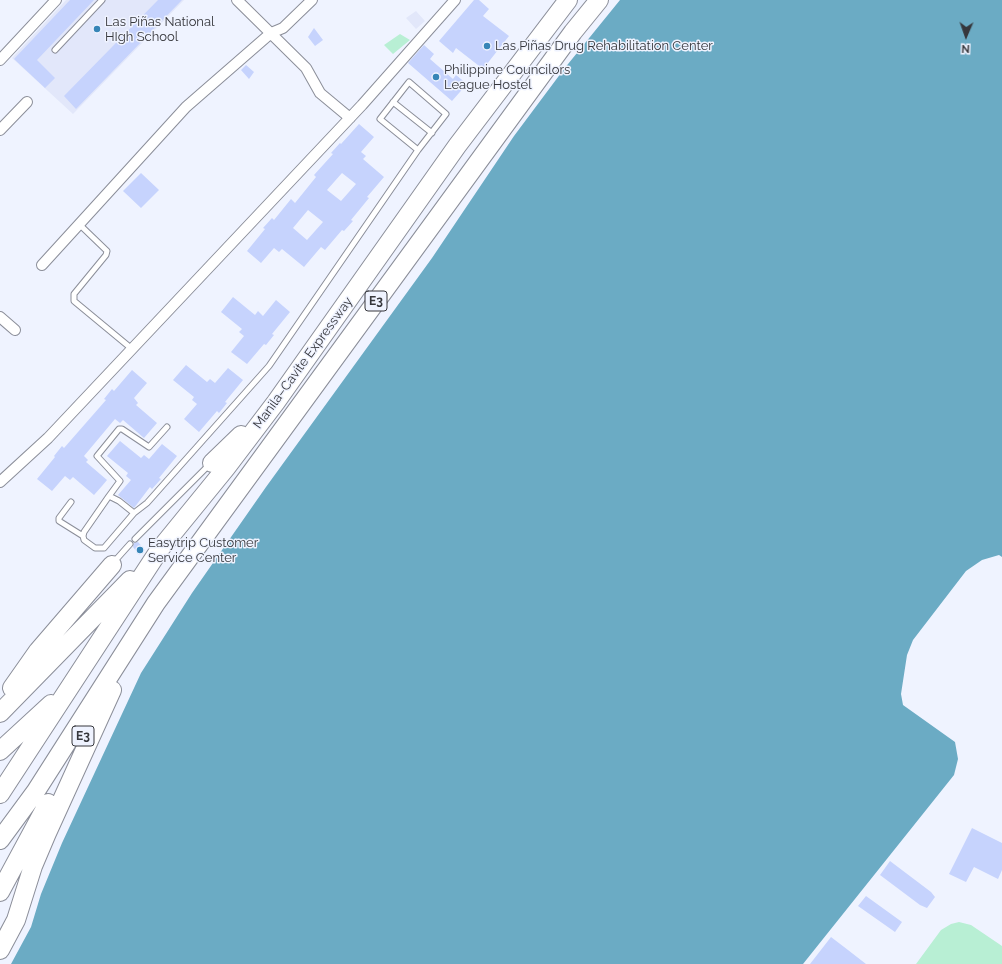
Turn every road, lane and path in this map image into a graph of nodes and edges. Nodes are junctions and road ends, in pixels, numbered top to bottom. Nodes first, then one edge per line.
1 (56, 0) edge
2 (102, 0) edge
3 (237, 0) edge
4 (312, 0) edge
5 (456, 0) edge
6 (568, 0) edge
7 (599, 0) edge
8 (271, 33) junction
9 (55, 50) dead end
10 (0, 60) edge
11 (27, 102) dead end
12 (393, 102) junction
13 (350, 118) junction
14 (0, 130) edge
15 (432, 133) junction
16 (418, 150) junction
17 (80, 225) junction
18 (42, 265) dead end
19 (0, 317) edge
20 (15, 330) dead end
21 (132, 349) junction
22 (276, 402) junction
23 (167, 426) dead end
24 (212, 462) joint
25 (0, 482) edge
26 (109, 496) junction
27 (71, 502) dead end
28 (134, 513) junction
29 (83, 536) junction
30 (135, 539) dead end
31 (130, 544) dead end
32 (160, 549) junction
33 (112, 565) joint
34 (156, 604) junction
35 (68, 688) junction
36 (0, 706) edge
37 (0, 713) edge
38 (0, 752) edge
39 (0, 794) edge
40 (0, 840) edge
41 (0, 892) edge
42 (0, 950) edge

1 - 10 street
2 - 9 lane
3 - 8 street
4 - 8 street
5 - 13 street
6 - 22 highway, Manila–Cavite Expressway / E3
7 - 34 highway, Manila–Cavite Expressway / E3
8 - 13 street
8 - 17 street
11 - 14 street
12 - 15 lane
12 - 15 lane
12 - 16 lane
13 - 21 street
15 - 16 lane
16 - 28 lane
17 - 18 street
17 - 21 lane
19 - 20 street
21 - 25 street
22 - 24 highway
22 - 32 highway, Manila–Cavite Expressway / E3
23 - 26 lane
24 - 30 lane
26 - 28 lane
26 - 29 lane
27 - 29 lane
28 - 29 lane
31 - 33 lane
32 - 35 highway, Manila–Cavite Expressway / E3
32 - 37 highway
33 - 36 highway
34 - 40 highway, Manila–Cavite Expressway / E3
34 - 41 highway, Manila–Cavite Expressway / E3
34 - 42 highway
35 - 38 highway, Manila–Cavite Expressway / E3
35 - 39 highway, Manila–Cavite Expressway / E3

